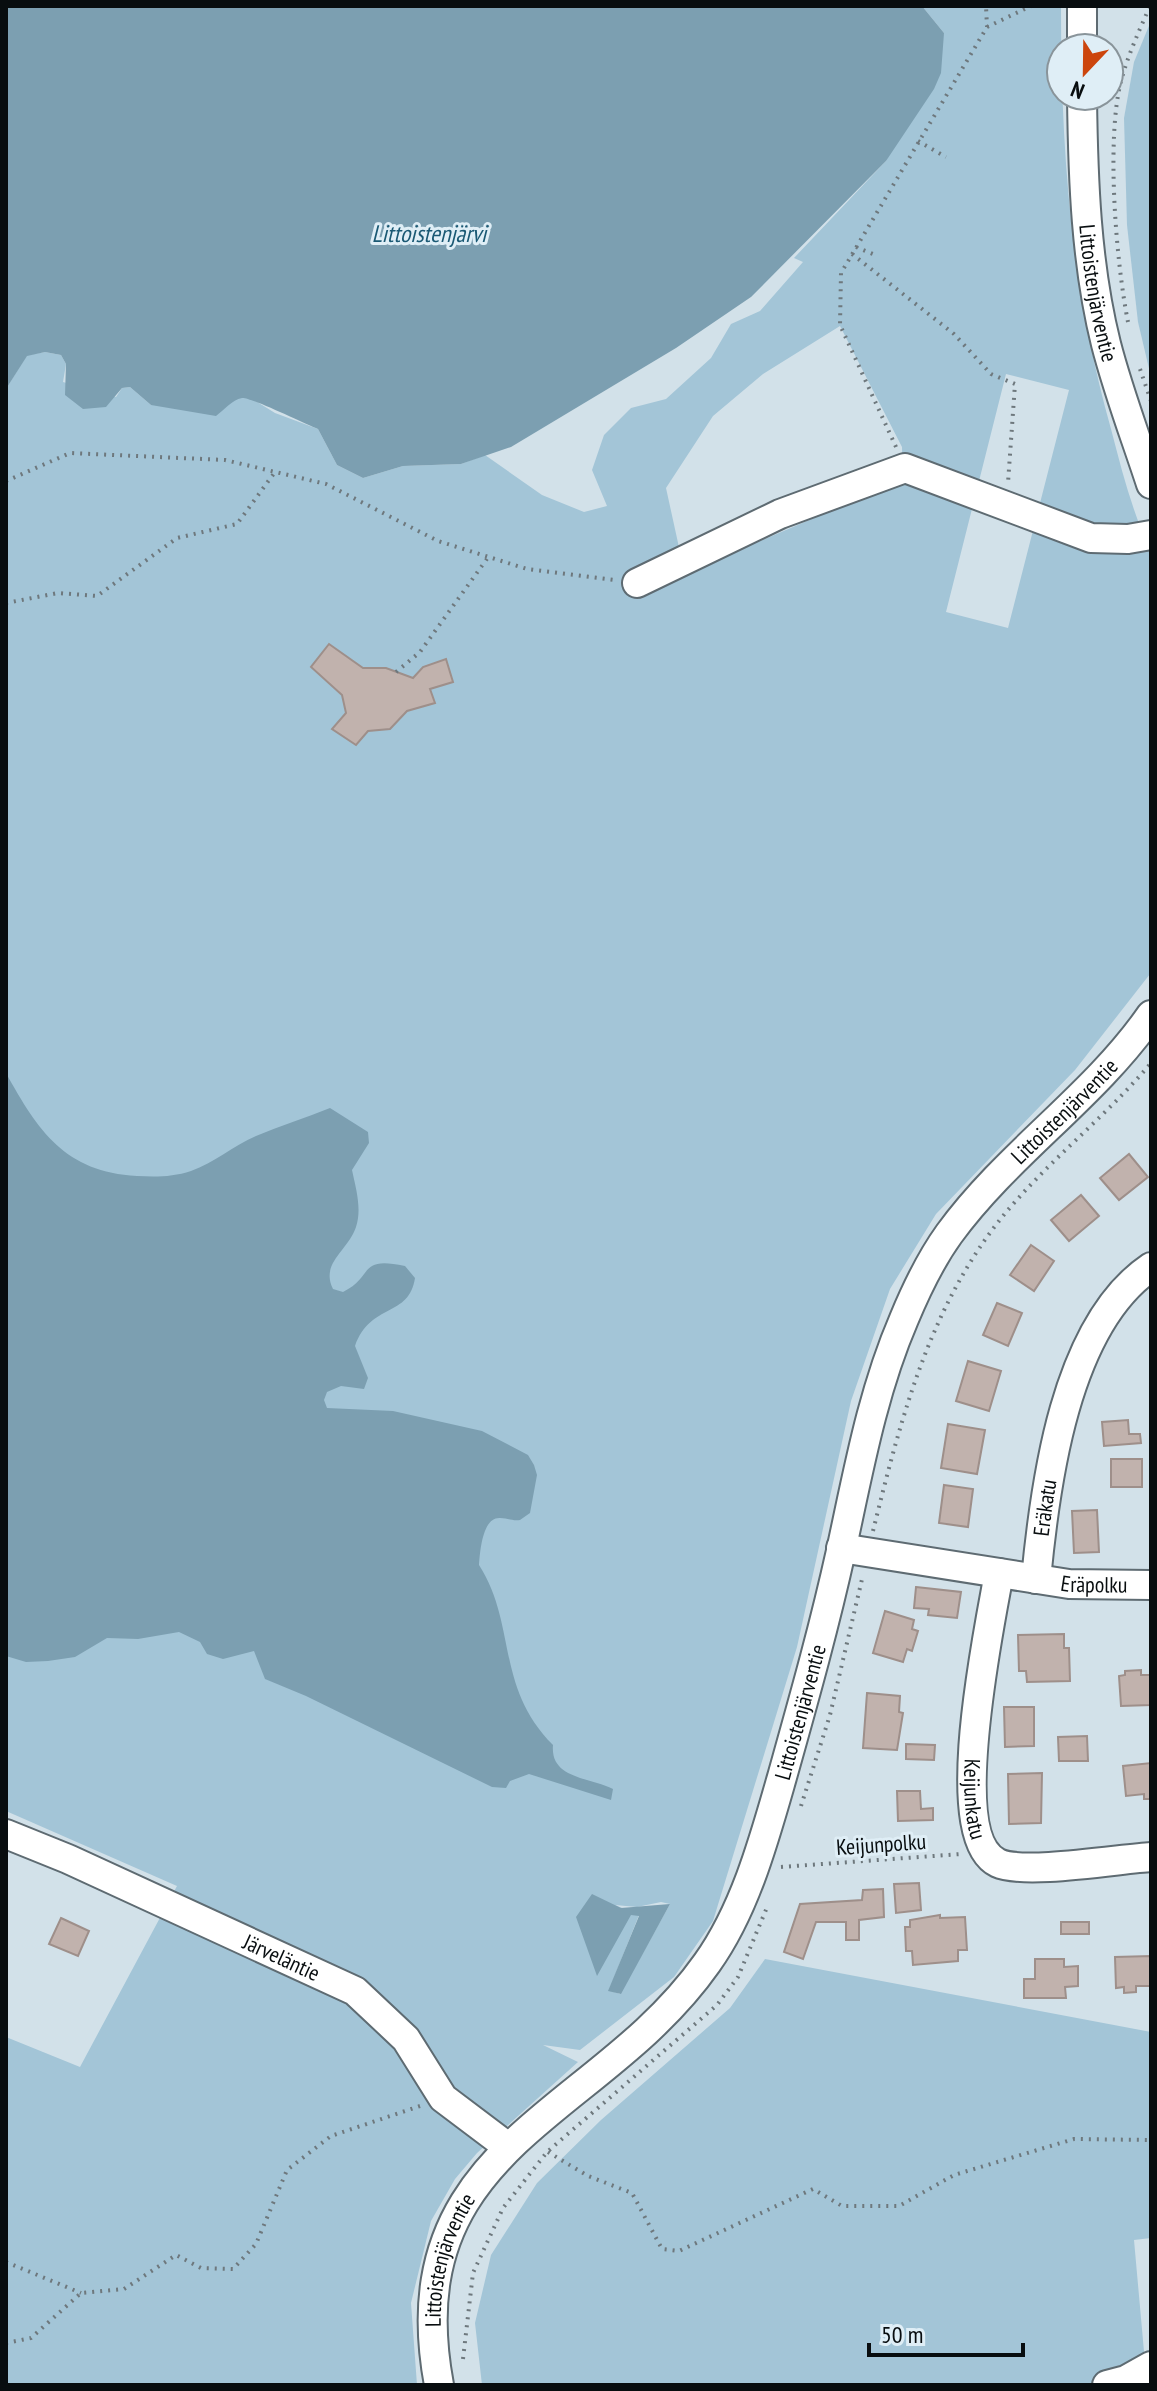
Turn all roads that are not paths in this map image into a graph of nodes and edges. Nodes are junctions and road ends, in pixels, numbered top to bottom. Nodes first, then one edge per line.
1 (1082, 6) edge
2 (1082, 32) edge
3 (1083, 112) edge
4 (1151, 484) edge
5 (1151, 535) edge
6 (637, 583) road end
7 (1151, 1015) edge
8 (1151, 1267) edge
9 (855, 1551) junction
10 (999, 1573) junction
11 (1036, 1579) junction
12 (1151, 1585) edge
13 (6, 1834) edge
14 (1151, 1857) edge
15 (508, 2147) junction
16 (1151, 2366) edge
17 (439, 2385) edge
18 (1107, 2385) edge

1 - 2 street
3 - 4 street, Littoistenjärventie
5 - 6 street
7 - 9 street, Littoistenjärventie
8 - 11 street, Eräkatu
9 - 10 street
9 - 15 street, Littoistenjärventie
10 - 11 street
10 - 14 street, Keijunkatu
11 - 12 street, Eräpolku
13 - 15 street, Järveläntie
15 - 17 street, Littoistenjärventie
16 - 18 street

